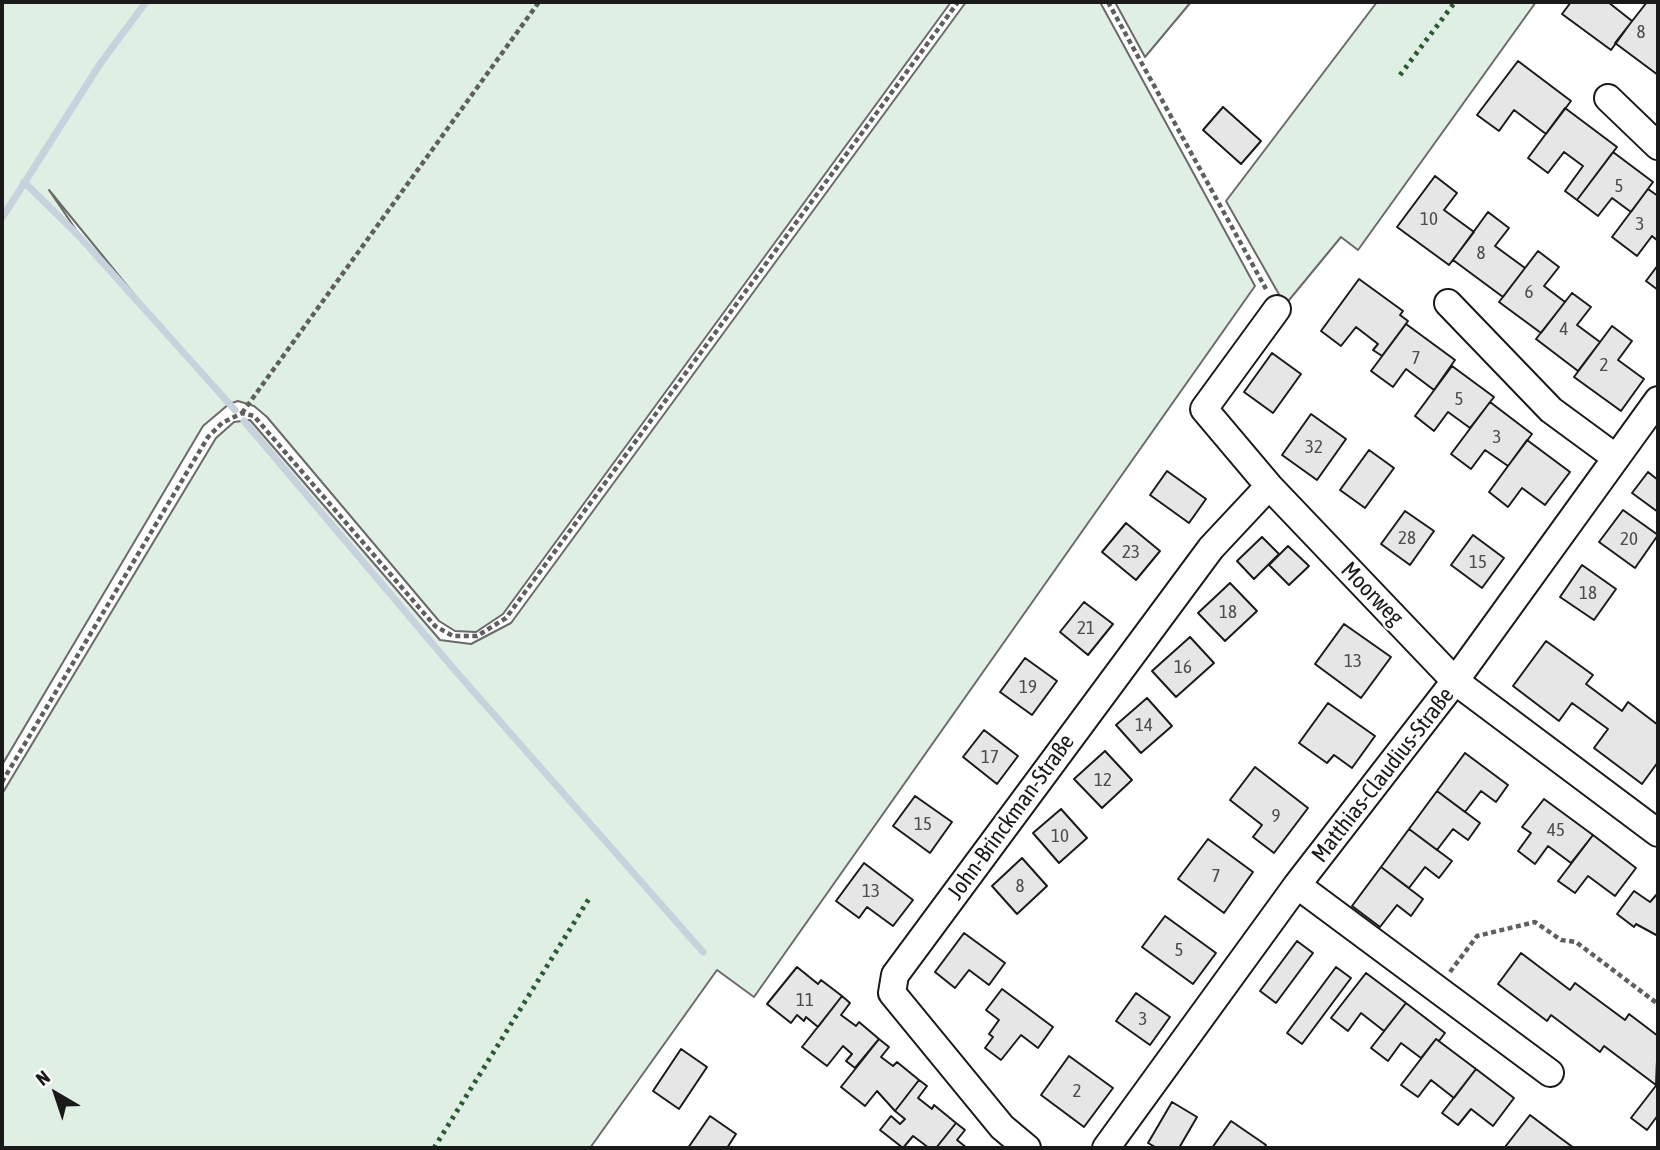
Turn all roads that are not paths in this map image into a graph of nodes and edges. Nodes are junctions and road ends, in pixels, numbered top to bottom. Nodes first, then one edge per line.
1 (1608, 98) dead end
2 (1658, 146) edge
3 (1448, 303) dead end
4 (1277, 309) road end
5 (1658, 400) edge
6 (1615, 457) junction
7 (1269, 486) junction
8 (1455, 681) junction
9 (1658, 832) edge
10 (1297, 885) junction
11 (1549, 1073) dead end
12 (1112, 1146) edge
13 (1027, 1148) edge

1 - 2 street
3 - 6 street
4 - 7 street, Moorweg
5 - 6 street, Matthias-Claudius-Straße
6 - 8 street, Matthias-Claudius-Straße
7 - 8 street, Moorweg
7 - 13 street, John-Brinckman-Straße
8 - 9 street, Moorweg
8 - 10 street, Matthias-Claudius-Straße
10 - 11 street
10 - 12 street, Matthias-Claudius-Straße

